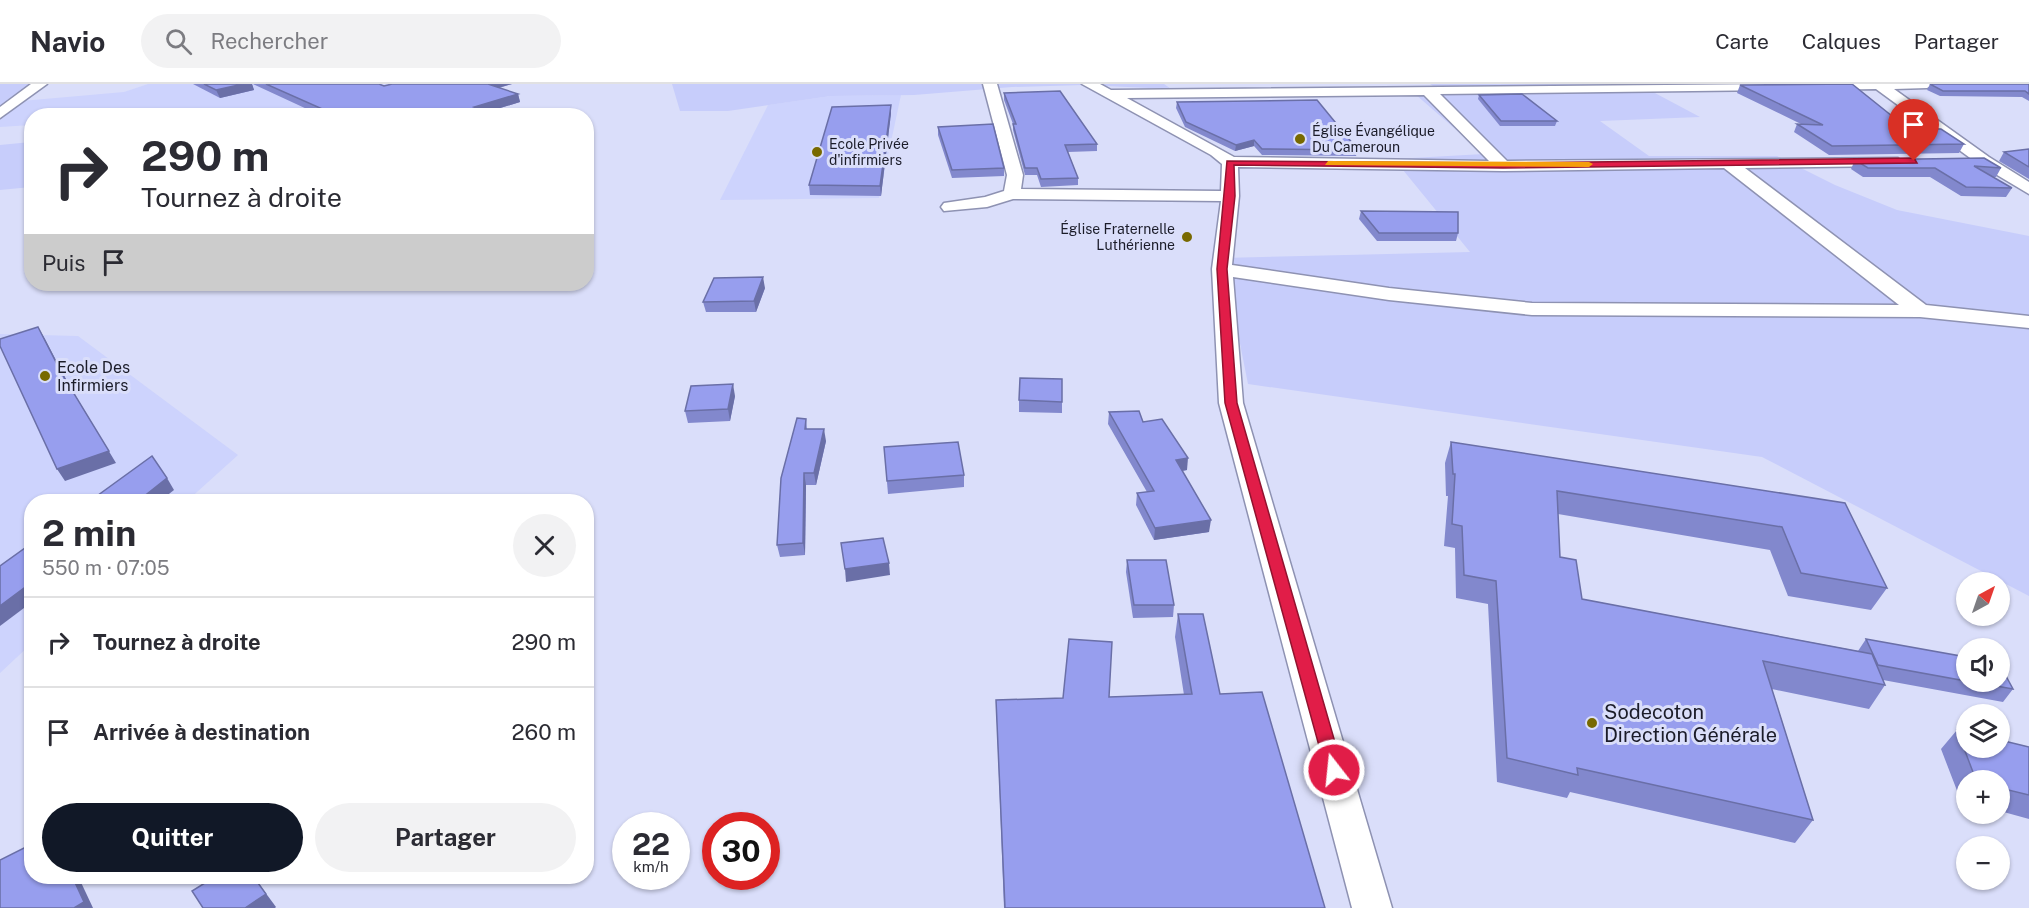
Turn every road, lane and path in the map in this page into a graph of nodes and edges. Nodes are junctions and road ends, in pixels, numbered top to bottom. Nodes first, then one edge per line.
1 (40, 84) edge
2 (990, 84) edge
3 (1089, 84) edge
4 (1878, 84) edge
5 (1927, 84) edge
6 (1429, 92) junction
7 (1109, 94) junction
8 (0, 114) edge
9 (1960, 160) edge
10 (1983, 160) junction
11 (1914, 161) edge
12 (1230, 162) junction
13 (1728, 162) junction
14 (1503, 166) junction
15 (2029, 189) edge
16 (1012, 194) junction
17 (1230, 196) junction
18 (950, 207) dead end
19 (1222, 269) junction
20 (1920, 311) junction
21 (2029, 322) edge
22 (1372, 908) edge

1 - 8 street
2 - 16 street
3 - 7 street
4 - 5 street
4 - 6 street
4 - 10 street
6 - 7 street
6 - 14 street
7 - 12 street
9 - 10 street
10 - 15 street
11 - 13 street
12 - 14 street
12 - 17 street
13 - 14 street
13 - 20 street
16 - 17 street
16 - 18 street
17 - 19 street
19 - 20 street
19 - 22 street
20 - 21 street

